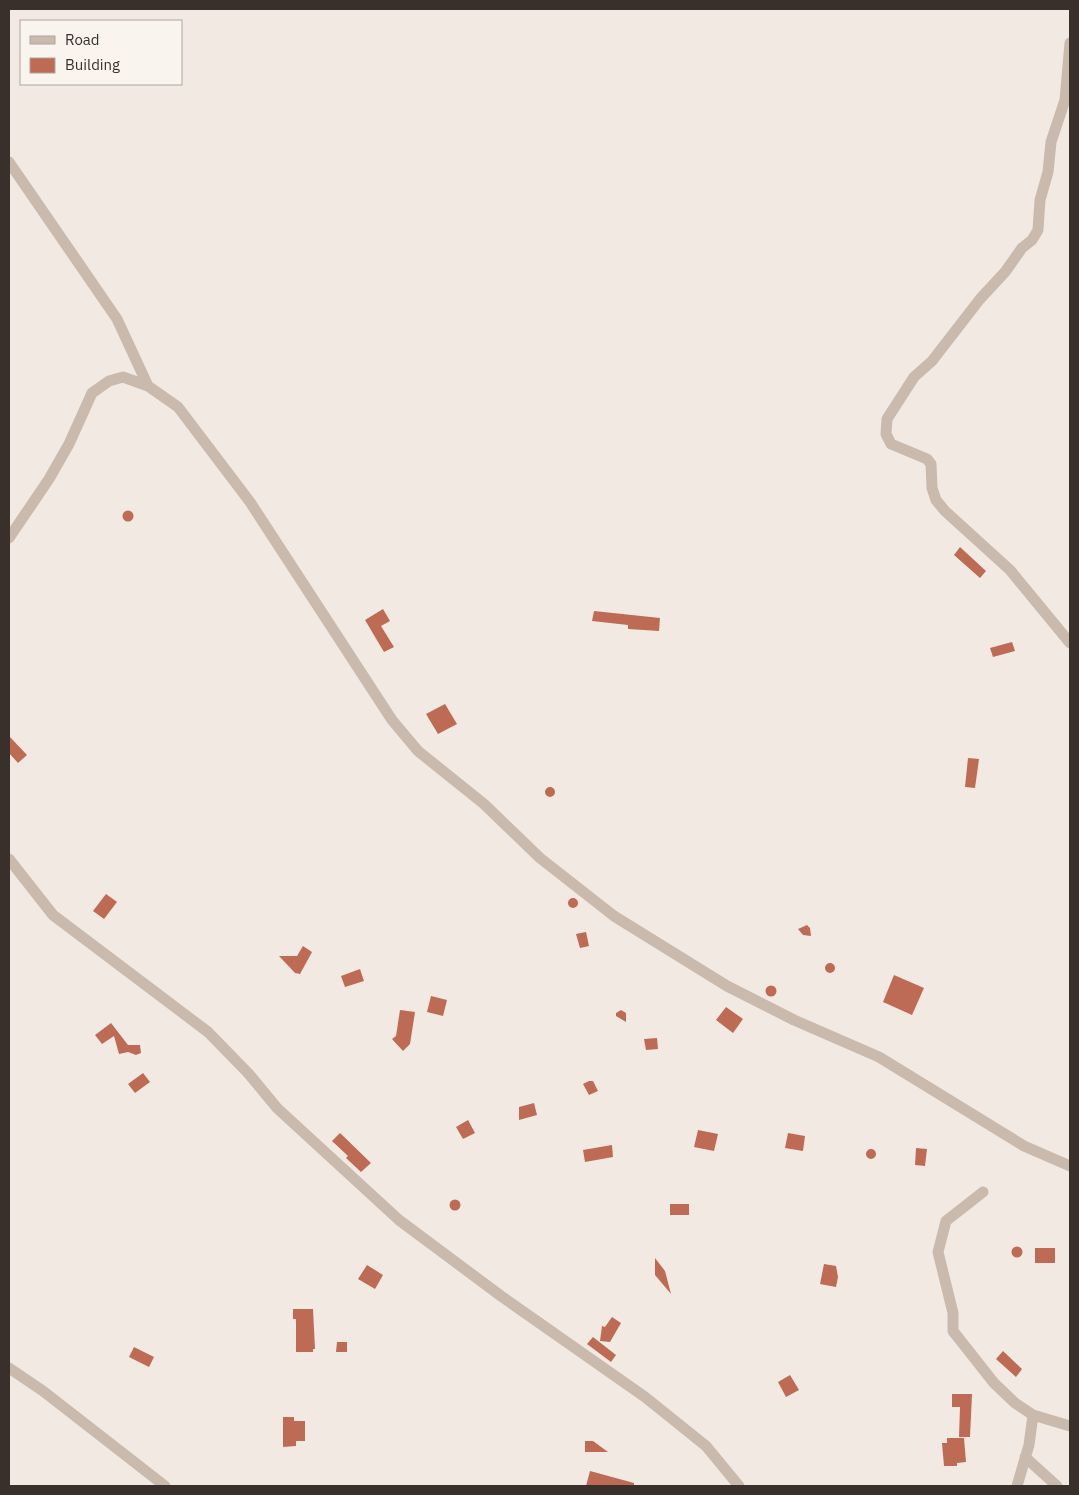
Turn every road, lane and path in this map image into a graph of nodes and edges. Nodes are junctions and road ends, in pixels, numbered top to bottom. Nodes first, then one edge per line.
1 (1070, 43) edge
2 (9, 162) edge
3 (148, 386) junction
4 (9, 538) edge
5 (1070, 643) edge
6 (9, 859) edge
7 (1070, 1166) edge
8 (984, 1192) dead end
9 (9, 1368) edge
10 (1033, 1415) junction
11 (1070, 1426) edge
12 (1025, 1457) junction
13 (161, 1484) edge
14 (170, 1486) edge
15 (739, 1486) edge
16 (1017, 1486) edge
17 (1057, 1486) edge

1 - 5 street
2 - 3 street
3 - 4 street
3 - 7 street
6 - 15 street
8 - 10 street
9 - 13 street
10 - 11 street
10 - 12 street
12 - 16 street
12 - 17 street
13 - 14 street

